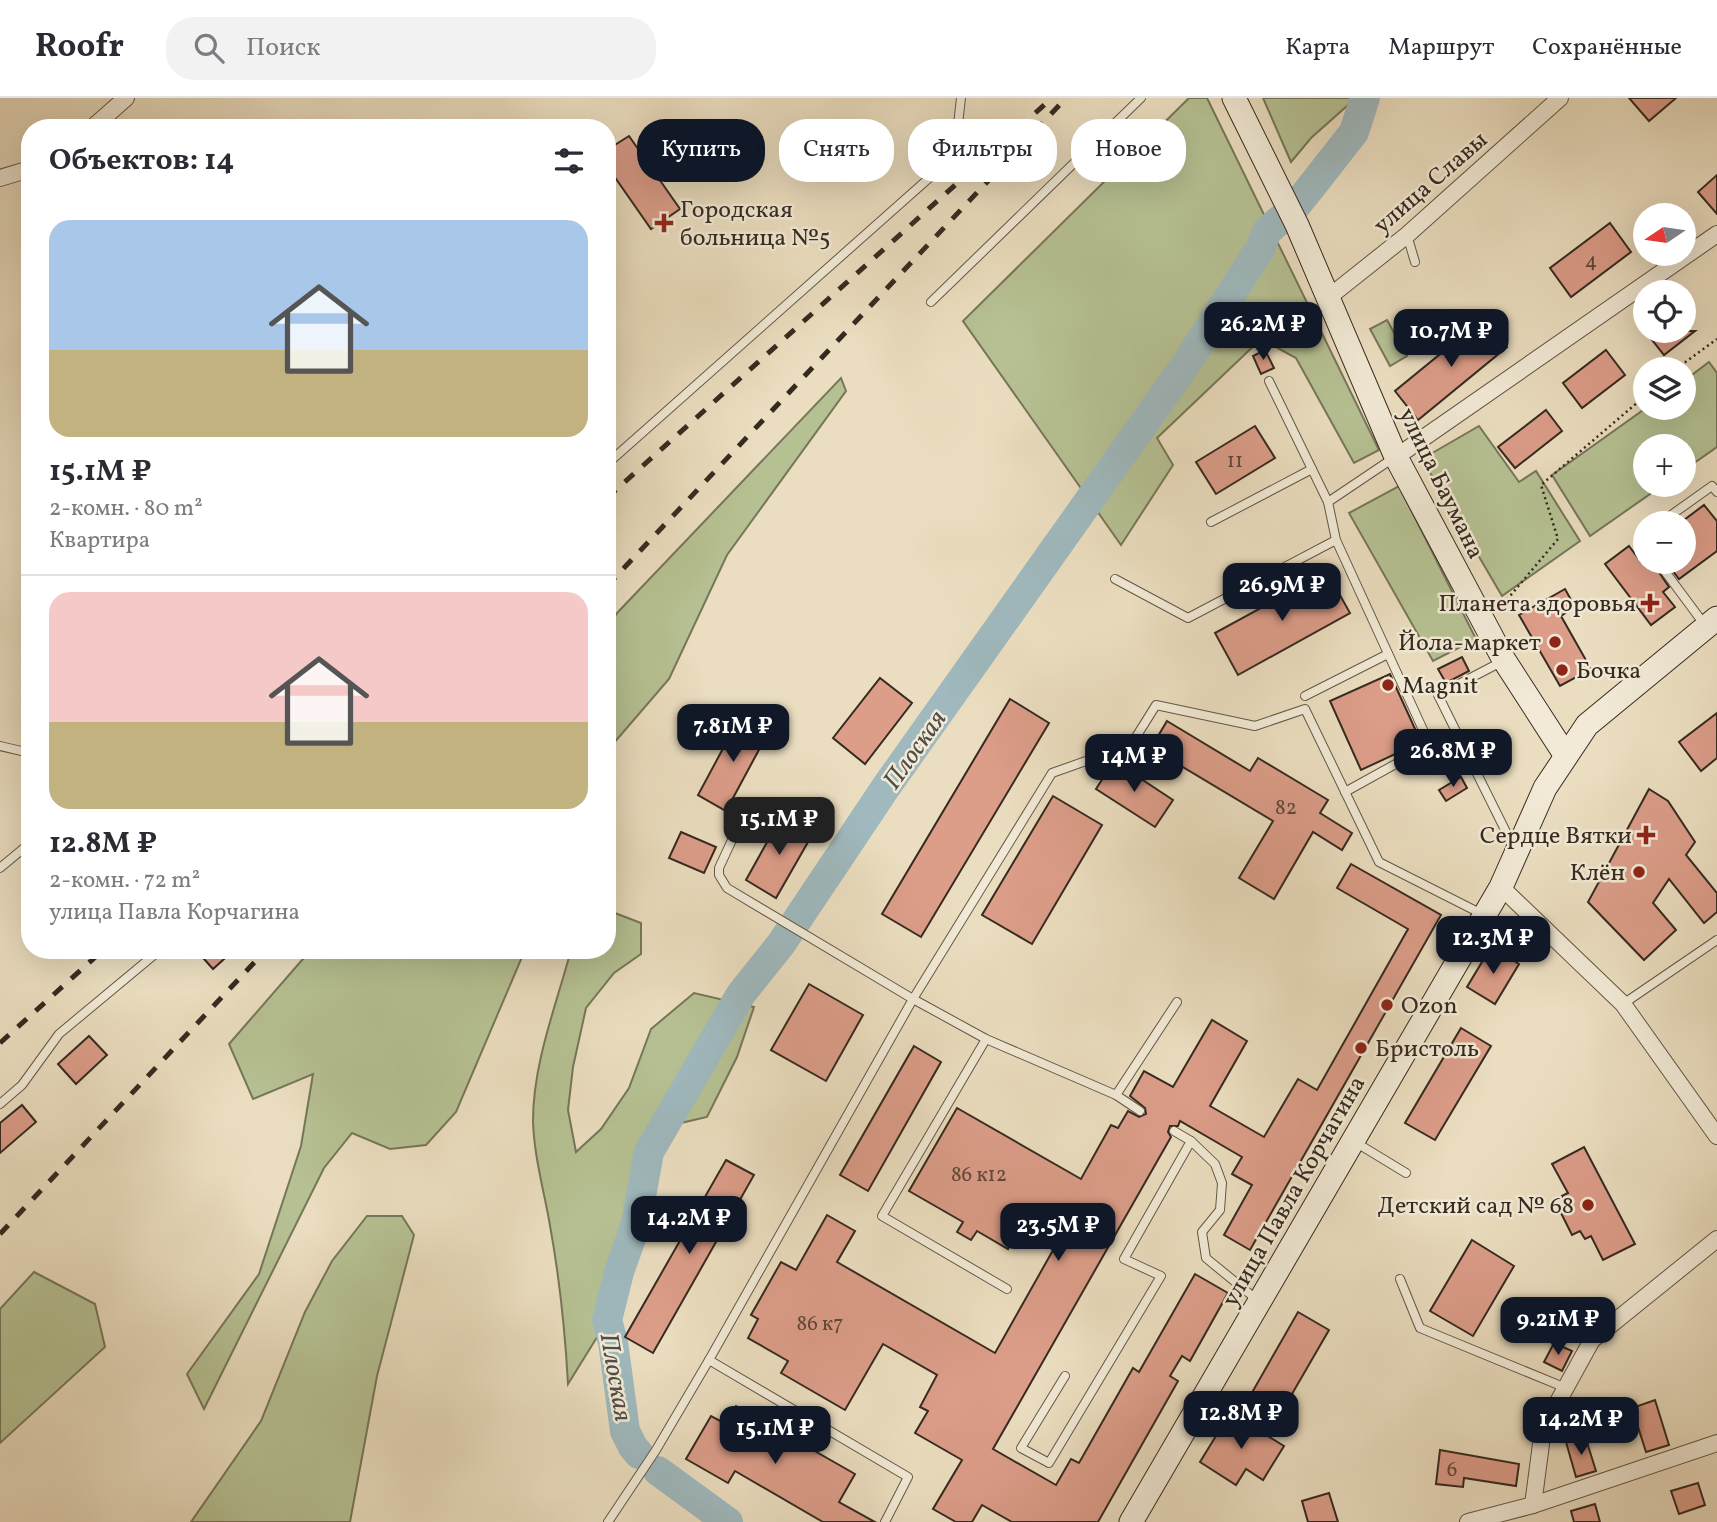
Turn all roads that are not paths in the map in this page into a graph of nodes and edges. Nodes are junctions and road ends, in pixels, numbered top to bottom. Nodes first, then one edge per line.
1 (126, 98) edge
2 (961, 98) edge
3 (1141, 98) edge
4 (1234, 98) edge
5 (1559, 98) edge
6 (102, 119) edge
7 (21, 172) edge
8 (0, 178) edge
9 (1717, 234) edge
10 (1406, 235) junction
11 (1415, 261) dead end
12 (1329, 297) junction
13 (931, 302) dead end
14 (1269, 381) dead end
15 (616, 456) edge
16 (1396, 457) junction
17 (1312, 469) junction
18 (1717, 492) edge
19 (1328, 502) junction
20 (1677, 511) edge
21 (1211, 522) dead end
22 (1336, 540) junction
23 (1669, 574) edge
24 (1115, 579) dead end
25 (1711, 622) edge
26 (1388, 654) junction
27 (1504, 660) junction
28 (1305, 696) dead end
29 (0, 746) edge
30 (21, 751) edge
31 (1566, 756) junction
32 (1345, 792) junction
33 (738, 827) dead end
34 (21, 850) edge
35 (1516, 852) junction
36 (0, 868) edge
37 (1500, 887) junction
38 (1484, 915) junction
39 (1717, 940) edge
40 (149, 959) edge
41 (913, 999) junction
42 (1177, 1002) dead end
43 (1623, 1004) junction
44 (986, 1039) junction
45 (1116, 1095) junction
46 (0, 1104) edge
47 (1140, 1111) dead end
48 (1174, 1131) dead end
49 (1717, 1136) edge
50 (1352, 1140) junction
51 (1191, 1141) junction
52 (1406, 1173) dead end
53 (1717, 1238) edge
54 (1400, 1279) dead end
55 (1007, 1289) dead end
56 (1259, 1301) junction
57 (709, 1360) junction
58 (1065, 1376) dead end
59 (1566, 1388) junction
60 (1717, 1443) edge
61 (1533, 1505) junction
62 (608, 1522) edge
63 (885, 1522) edge
64 (1131, 1522) edge
65 (1468, 1522) edge

1 - 6 street
2 - 15 lane
3 - 13 lane
4 - 12 main road, улица Баумана
5 - 10 street, улица Славы
7 - 8 street
9 - 16 street
10 - 11 lane
10 - 12 street, улица Славы
12 - 16 main road, улица Баумана
14 - 17 lane
16 - 19 lane
16 - 27 main road, улица Баумана
17 - 19 lane
17 - 21 lane
18 - 20 lane
19 - 22 lane
22 - 24 lane
22 - 26 lane
23 - 25 lane
25 - 31 main road
26 - 28 lane
26 - 32 lane
27 - 31 main road
27 - 35 lane
29 - 30 lane
31 - 35 main road, улица Павла Корчагина
32 - 38 lane
32 - 41 lane
33 - 41 lane
34 - 36 lane
35 - 37 main road, улица Павла Корчагина
37 - 38 main road, улица Павла Корчагина
37 - 43 street
38 - 50 main road, улица Павла Корчагина
39 - 43 lane
40 - 46 lane
41 - 44 lane
41 - 57 lane
42 - 45 lane
43 - 49 street
44 - 45 lane
44 - 55 lane
45 - 47 lane
48 - 51 lane
50 - 52 lane
50 - 56 main road, улица Павла Корчагина
51 - 56 lane
51 - 58 lane
53 - 59 street
54 - 59 lane
56 - 64 main road, улица Павла Корчагина
57 - 62 lane
57 - 63 lane
59 - 61 street
60 - 61 street
61 - 65 street

